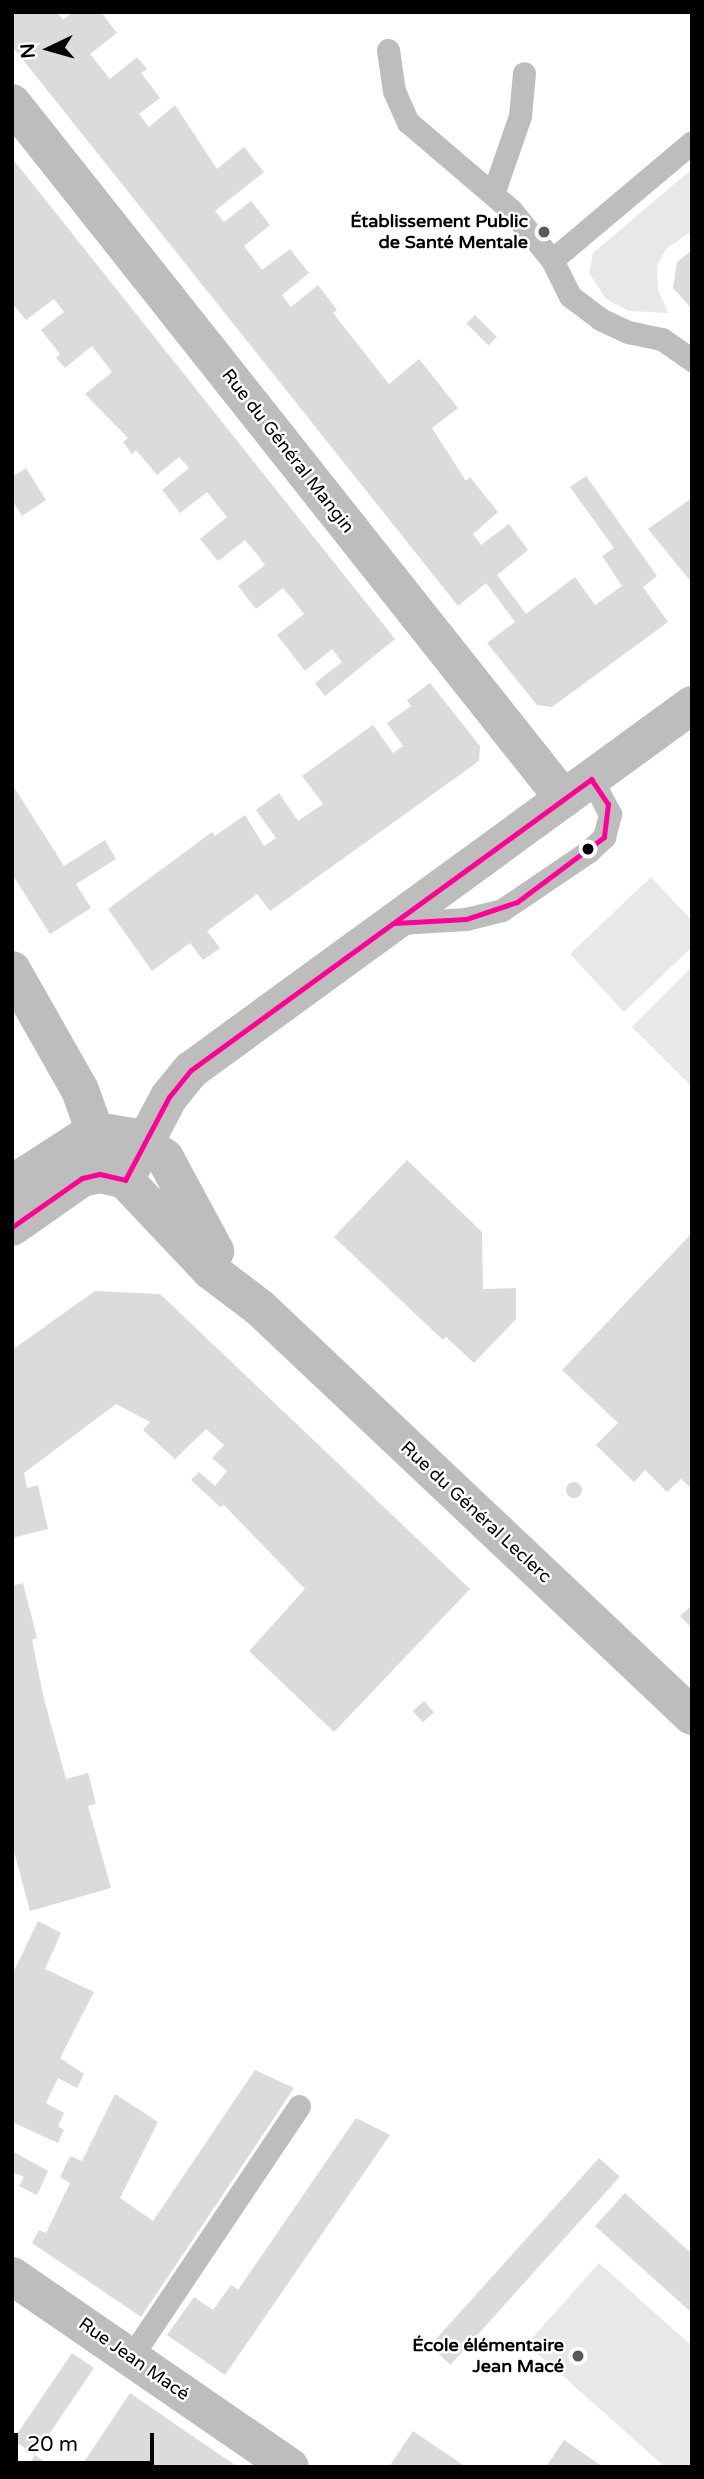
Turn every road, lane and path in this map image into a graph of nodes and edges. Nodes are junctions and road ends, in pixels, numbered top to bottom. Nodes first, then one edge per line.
1 (387, 50) dead end
2 (524, 73) dead end
3 (12, 103) edge
4 (692, 142) edge
5 (493, 194) junction
6 (552, 260) junction
7 (692, 360) edge
8 (692, 705) edge
9 (577, 789) junction
10 (394, 923) junction
11 (12, 970) edge
12 (96, 1135) junction
13 (145, 1142) junction
14 (113, 1177) junction
15 (12, 1184) edge
16 (12, 1227) edge
17 (260, 1308) junction
18 (692, 1716) edge
19 (299, 2106) dead end
20 (12, 2276) edge
21 (131, 2357) junction
22 (290, 2467) edge

1 - 5 lane
2 - 5 lane
3 - 9 street, Rue du Général Mangin
4 - 6 lane
5 - 6 lane
6 - 7 lane
8 - 9 street
9 - 10 street
9 - 10 lane
10 - 13 street
11 - 12 street
12 - 13 street
12 - 14 street
12 - 15 street
13 - 14 street
13 - 17 street, Rue du Général Leclerc
14 - 16 street
14 - 17 street, Rue du Général Leclerc
17 - 18 street, Rue du Général Leclerc
19 - 21 lane
20 - 21 street, Rue Jean Macé
21 - 22 street, Rue Jean Macé

